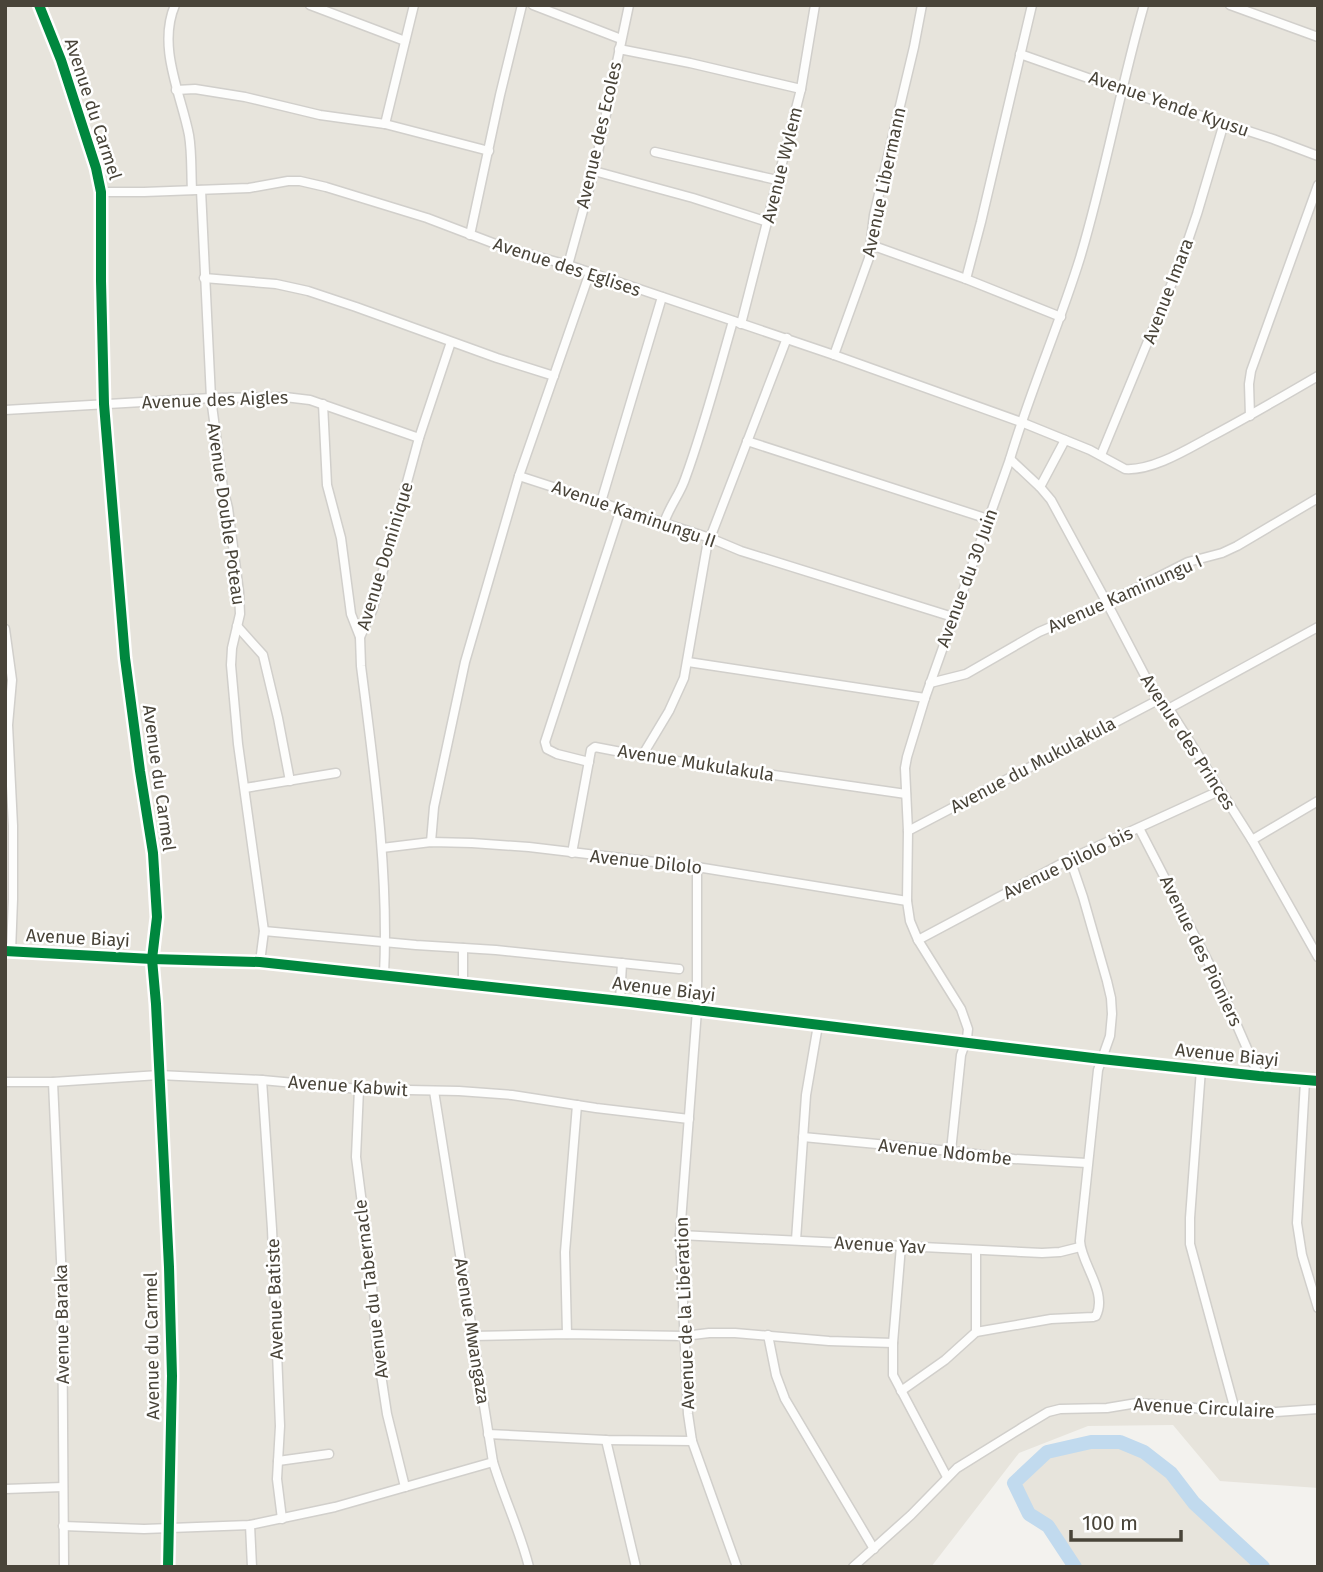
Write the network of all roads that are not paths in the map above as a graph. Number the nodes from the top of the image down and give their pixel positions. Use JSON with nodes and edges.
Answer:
{"nodes":[{"id":1,"x":38,"y":5,"type":"edge"},
{"id":2,"x":175,"y":5,"type":"edge"},
{"id":3,"x":310,"y":5,"type":"edge"},
{"id":4,"x":415,"y":5,"type":"edge"},
{"id":5,"x":522,"y":5,"type":"edge"},
{"id":6,"x":533,"y":5,"type":"edge"},
{"id":7,"x":629,"y":5,"type":"edge"},
{"id":8,"x":815,"y":5,"type":"edge"},
{"id":9,"x":1032,"y":5,"type":"edge"},
{"id":10,"x":1144,"y":5,"type":"edge"},
{"id":11,"x":1230,"y":5,"type":"edge"},
{"id":12,"x":919,"y":6,"type":"edge"},
{"id":13,"x":1318,"y":37,"type":"edge"},
{"id":14,"x":621,"y":39,"type":"junction"},
{"id":15,"x":405,"y":41,"type":"junction"},
{"id":16,"x":619,"y":49,"type":"junction"},
{"id":17,"x":1020,"y":54,"type":"junction"},
{"id":18,"x":801,"y":89,"type":"junction"},
{"id":19,"x":176,"y":90,"type":"junction"},
{"id":20,"x":1122,"y":90,"type":"junction"},
{"id":21,"x":1224,"y":123,"type":"junction"},
{"id":22,"x":385,"y":124,"type":"junction"},
{"id":23,"x":489,"y":151,"type":"junction"},
{"id":24,"x":655,"y":152,"type":"dead end"},
{"id":25,"x":1318,"y":156,"type":"edge"},
{"id":26,"x":594,"y":171,"type":"junction"},
{"id":27,"x":777,"y":180,"type":"junction"},
{"id":28,"x":1318,"y":185,"type":"edge"},
{"id":29,"x":197,"y":190,"type":"junction"},
{"id":30,"x":101,"y":192,"type":"junction"},
{"id":31,"x":768,"y":222,"type":"junction"},
{"id":32,"x":470,"y":235,"type":"junction"},
{"id":33,"x":871,"y":245,"type":"junction"},
{"id":34,"x":568,"y":265,"type":"junction"},
{"id":35,"x":590,"y":272,"type":"junction"},
{"id":36,"x":204,"y":278,"type":"junction"},
{"id":37,"x":966,"y":279,"type":"junction"},
{"id":38,"x":662,"y":297,"type":"junction"},
{"id":39,"x":1061,"y":317,"type":"junction"},
{"id":40,"x":737,"y":322,"type":"junction"},
{"id":41,"x":787,"y":338,"type":"junction"},
{"id":42,"x":451,"y":342,"type":"junction"},
{"id":43,"x":834,"y":355,"type":"junction"},
{"id":44,"x":554,"y":376,"type":"junction"},
{"id":45,"x":1318,"y":376,"type":"edge"},
{"id":46,"x":211,"y":398,"type":"junction"},
{"id":47,"x":104,"y":404,"type":"junction"},
{"id":48,"x":323,"y":404,"type":"junction"},
{"id":49,"x":5,"y":410,"type":"edge"},
{"id":50,"x":1250,"y":416,"type":"junction"},
{"id":51,"x":1021,"y":422,"type":"junction"},
{"id":52,"x":419,"y":438,"type":"junction"},
{"id":53,"x":1065,"y":440,"type":"junction"},
{"id":54,"x":747,"y":441,"type":"junction"},
{"id":55,"x":1101,"y":455,"type":"junction"},
{"id":56,"x":1010,"y":459,"type":"junction"},
{"id":57,"x":519,"y":476,"type":"junction"},
{"id":58,"x":1040,"y":487,"type":"junction"},
{"id":59,"x":1318,"y":498,"type":"edge"},
{"id":60,"x":601,"y":502,"type":"junction"},
{"id":61,"x":621,"y":509,"type":"junction"},
{"id":62,"x":988,"y":519,"type":"junction"},
{"id":63,"x":664,"y":523,"type":"junction"},
{"id":64,"x":710,"y":538,"type":"junction"},
{"id":65,"x":1107,"y":603,"type":"junction"},
{"id":66,"x":953,"y":617,"type":"junction"},
{"id":67,"x":237,"y":626,"type":"junction"},
{"id":68,"x":1318,"y":627,"type":"edge"},
{"id":69,"x":5,"y":629,"type":"edge"},
{"id":70,"x":360,"y":637,"type":"junction"},
{"id":71,"x":688,"y":662,"type":"junction"},
{"id":72,"x":930,"y":683,"type":"junction"},
{"id":73,"x":925,"y":698,"type":"junction"},
{"id":74,"x":1158,"y":700,"type":"junction"},
{"id":75,"x":1168,"y":709,"type":"junction"},
{"id":76,"x":642,"y":756,"type":"junction"},
{"id":77,"x":589,"y":762,"type":"junction"},
{"id":78,"x":337,"y":773,"type":"dead end"},
{"id":79,"x":290,"y":781,"type":"junction"},
{"id":80,"x":245,"y":788,"type":"junction"},
{"id":81,"x":1219,"y":791,"type":"junction"},
{"id":82,"x":906,"y":794,"type":"junction"},
{"id":83,"x":1318,"y":801,"type":"edge"},
{"id":84,"x":1139,"y":828,"type":"junction"},
{"id":85,"x":908,"y":831,"type":"junction"},
{"id":86,"x":1252,"y":840,"type":"junction"},
{"id":87,"x":431,"y":842,"type":"junction"},
{"id":88,"x":382,"y":848,"type":"junction"},
{"id":89,"x":572,"y":853,"type":"junction"},
{"id":90,"x":1070,"y":859,"type":"junction"},
{"id":91,"x":697,"y":867,"type":"junction"},
{"id":92,"x":908,"y":901,"type":"junction"},
{"id":93,"x":264,"y":931,"type":"junction"},
{"id":94,"x":918,"y":940,"type":"junction"},
{"id":95,"x":386,"y":943,"type":"junction"},
{"id":96,"x":463,"y":948,"type":"junction"},
{"id":97,"x":8,"y":952,"type":"edge"},
{"id":98,"x":1317,"y":956,"type":"edge"},
{"id":99,"x":152,"y":959,"type":"junction"},
{"id":100,"x":260,"y":962,"type":"junction"},
{"id":101,"x":622,"y":963,"type":"junction"},
{"id":102,"x":679,"y":969,"type":"dead end"},
{"id":103,"x":384,"y":975,"type":"junction"},
{"id":104,"x":463,"y":984,"type":"junction"},
{"id":105,"x":620,"y":1001,"type":"junction"},
{"id":106,"x":697,"y":1010,"type":"junction"},
{"id":107,"x":818,"y":1025,"type":"junction"},
{"id":108,"x":966,"y":1041,"type":"junction"},
{"id":109,"x":1101,"y":1059,"type":"junction"},
{"id":110,"x":1201,"y":1069,"type":"junction"},
{"id":111,"x":159,"y":1075,"type":"junction"},
{"id":112,"x":1259,"y":1076,"type":"junction"},
{"id":113,"x":262,"y":1080,"type":"junction"},
{"id":114,"x":1305,"y":1081,"type":"junction"},
{"id":115,"x":1318,"y":1081,"type":"edge"},
{"id":116,"x":5,"y":1082,"type":"edge"},
{"id":117,"x":53,"y":1082,"type":"junction"},
{"id":118,"x":359,"y":1089,"type":"junction"},
{"id":119,"x":434,"y":1091,"type":"junction"},
{"id":120,"x":577,"y":1105,"type":"junction"},
{"id":121,"x":689,"y":1118,"type":"junction"},
{"id":122,"x":803,"y":1137,"type":"junction"},
{"id":123,"x":951,"y":1151,"type":"junction"},
{"id":124,"x":1087,"y":1163,"type":"junction"},
{"id":125,"x":680,"y":1235,"type":"junction"},
{"id":126,"x":796,"y":1240,"type":"junction"},
{"id":127,"x":901,"y":1246,"type":"junction"},
{"id":128,"x":1080,"y":1247,"type":"junction"},
{"id":129,"x":976,"y":1251,"type":"junction"},
{"id":130,"x":1318,"y":1308,"type":"edge"},
{"id":131,"x":976,"y":1332,"type":"junction"},
{"id":132,"x":567,"y":1334,"type":"junction"},
{"id":133,"x":768,"y":1335,"type":"junction"},
{"id":134,"x":473,"y":1336,"type":"junction"},
{"id":135,"x":684,"y":1336,"type":"junction"},
{"id":136,"x":892,"y":1343,"type":"junction"},
{"id":137,"x":901,"y":1391,"type":"junction"},
{"id":138,"x":1318,"y":1409,"type":"edge"},
{"id":139,"x":1235,"y":1410,"type":"junction"},
{"id":140,"x":488,"y":1434,"type":"junction"},
{"id":141,"x":606,"y":1440,"type":"junction"},
{"id":142,"x":692,"y":1441,"type":"junction"},
{"id":143,"x":329,"y":1454,"type":"dead end"},
{"id":144,"x":278,"y":1461,"type":"junction"},
{"id":145,"x":492,"y":1462,"type":"junction"},
{"id":146,"x":947,"y":1477,"type":"junction"},
{"id":147,"x":63,"y":1487,"type":"junction"},
{"id":148,"x":405,"y":1487,"type":"junction"},
{"id":149,"x":5,"y":1489,"type":"edge"},
{"id":150,"x":282,"y":1519,"type":"junction"},
{"id":151,"x":250,"y":1525,"type":"junction"},
{"id":152,"x":62,"y":1526,"type":"junction"},
{"id":153,"x":169,"y":1527,"type":"junction"},
{"id":154,"x":874,"y":1549,"type":"junction"},
{"id":155,"x":64,"y":1567,"type":"edge"},
{"id":156,"x":168,"y":1567,"type":"edge"},
{"id":157,"x":252,"y":1567,"type":"edge"},
{"id":158,"x":529,"y":1567,"type":"edge"},
{"id":159,"x":636,"y":1567,"type":"edge"},
{"id":160,"x":737,"y":1567,"type":"edge"},
{"id":161,"x":853,"y":1567,"type":"edge"}],
"edges":[{"from":1,"to":30,"type":"street","name":"Avenue du Carmel"},
{"from":2,"to":19,"type":"street","name":"Avenue Double Poteau"},
{"from":3,"to":15,"type":"street"},
{"from":4,"to":15,"type":"street"},
{"from":5,"to":23,"type":"street"},
{"from":6,"to":14,"type":"street"},
{"from":7,"to":14,"type":"street","name":"Avenue des Ecoles"},
{"from":8,"to":18,"type":"street","name":"Avenue Wylem"},
{"from":9,"to":17,"type":"street"},
{"from":10,"to":20,"type":"street","name":"Avenue du 30 Juin"},
{"from":11,"to":13,"type":"street"},
{"from":12,"to":33,"type":"street","name":"Avenue Libermann"},
{"from":14,"to":16,"type":"street","name":"Avenue des Ecoles"},
{"from":15,"to":22,"type":"street"},
{"from":16,"to":18,"type":"street"},
{"from":16,"to":26,"type":"street","name":"Avenue des Ecoles"},
{"from":17,"to":20,"type":"street","name":"Avenue Yende Kyusu"},
{"from":17,"to":37,"type":"street"},
{"from":18,"to":27,"type":"street","name":"Avenue Wylem"},
{"from":19,"to":22,"type":"street"},
{"from":19,"to":29,"type":"street","name":"Avenue Double Poteau"},
{"from":20,"to":21,"type":"street","name":"Avenue Yende Kyusu"},
{"from":20,"to":39,"type":"street","name":"Avenue du 30 Juin"},
{"from":21,"to":25,"type":"street","name":"Avenue Yende Kyusu"},
{"from":21,"to":55,"type":"street","name":"Avenue Imara"},
{"from":22,"to":23,"type":"street"},
{"from":23,"to":32,"type":"street"},
{"from":24,"to":27,"type":"street"},
{"from":26,"to":31,"type":"street"},
{"from":26,"to":34,"type":"street","name":"Avenue des Ecoles"},
{"from":27,"to":31,"type":"street","name":"Avenue Wylem"},
{"from":28,"to":50,"type":"street"},
{"from":29,"to":30,"type":"street","name":"Avenue des Eglises"},
{"from":29,"to":32,"type":"street","name":"Avenue des Eglises"},
{"from":29,"to":36,"type":"street","name":"Avenue Double Poteau"},
{"from":30,"to":47,"type":"street","name":"Avenue du Carmel"},
{"from":31,"to":40,"type":"street","name":"Avenue Wylem"},
{"from":32,"to":34,"type":"street","name":"Avenue des Eglises"},
{"from":33,"to":37,"type":"street"},
{"from":33,"to":43,"type":"street","name":"Avenue Libermann"},
{"from":34,"to":35,"type":"street","name":"Avenue des Eglises"},
{"from":35,"to":38,"type":"street","name":"Avenue des Eglises"},
{"from":35,"to":44,"type":"street"},
{"from":36,"to":42,"type":"street"},
{"from":36,"to":46,"type":"street","name":"Avenue Double Poteau"},
{"from":37,"to":39,"type":"street"},
{"from":38,"to":40,"type":"street","name":"Avenue des Eglises"},
{"from":38,"to":60,"type":"street"},
{"from":39,"to":51,"type":"street","name":"Avenue du 30 Juin"},
{"from":40,"to":41,"type":"street","name":"Avenue des Eglises"},
{"from":40,"to":63,"type":"street","name":"Avenue Wylem"},
{"from":41,"to":43,"type":"street","name":"Avenue des Eglises"},
{"from":41,"to":54,"type":"street"},
{"from":42,"to":44,"type":"street"},
{"from":42,"to":52,"type":"street","name":"Avenue Dominique"},
{"from":43,"to":51,"type":"street","name":"Avenue des Eglises"},
{"from":44,"to":57,"type":"street"},
{"from":45,"to":50,"type":"street","name":"Avenue des Eglises"},
{"from":46,"to":47,"type":"street","name":"Avenue des Aigles"},
{"from":46,"to":48,"type":"street","name":"Avenue des Aigles"},
{"from":46,"to":67,"type":"street","name":"Avenue Double Poteau"},
{"from":47,"to":49,"type":"street","name":"Avenue des Aigles"},
{"from":47,"to":99,"type":"street","name":"Avenue du Carmel"},
{"from":48,"to":52,"type":"street","name":"Avenue des Aigles"},
{"from":48,"to":70,"type":"street"},
{"from":50,"to":55,"type":"street","name":"Avenue des Eglises"},
{"from":51,"to":53,"type":"street","name":"Avenue des Eglises"},
{"from":51,"to":56,"type":"street","name":"Avenue du 30 Juin"},
{"from":52,"to":70,"type":"street","name":"Avenue Dominique"},
{"from":53,"to":55,"type":"street","name":"Avenue des Eglises"},
{"from":53,"to":58,"type":"street"},
{"from":54,"to":62,"type":"street"},
{"from":54,"to":64,"type":"street"},
{"from":56,"to":58,"type":"street","name":"Avenue des Princes"},
{"from":56,"to":62,"type":"street","name":"Avenue du 30 Juin"},
{"from":57,"to":60,"type":"street","name":"Avenue Kaminungu II"},
{"from":57,"to":87,"type":"street"},
{"from":58,"to":65,"type":"street","name":"Avenue des Princes"},
{"from":59,"to":65,"type":"street","name":"Avenue Kaminungu I"},
{"from":60,"to":61,"type":"street","name":"Avenue Kaminungu II"},
{"from":61,"to":63,"type":"street","name":"Avenue Kaminungu II"},
{"from":61,"to":77,"type":"street"},
{"from":62,"to":66,"type":"street","name":"Avenue du 30 Juin"},
{"from":63,"to":64,"type":"street","name":"Avenue Kaminungu II"},
{"from":64,"to":66,"type":"street","name":"Avenue Kaminungu II"},
{"from":64,"to":71,"type":"street"},
{"from":65,"to":72,"type":"street","name":"Avenue Kaminungu I"},
{"from":65,"to":74,"type":"street","name":"Avenue des Princes"},
{"from":66,"to":72,"type":"street","name":"Avenue du 30 Juin"},
{"from":67,"to":79,"type":"street"},
{"from":67,"to":80,"type":"street","name":"Avenue Double Poteau"},
{"from":68,"to":75,"type":"street"},
{"from":69,"to":97,"type":"street"},
{"from":70,"to":88,"type":"street","name":"Avenue Dominique"},
{"from":71,"to":73,"type":"street"},
{"from":71,"to":76,"type":"street"},
{"from":72,"to":73,"type":"street","name":"Avenue du 30 Juin"},
{"from":73,"to":82,"type":"street","name":"Avenue du 30 Juin"},
{"from":74,"to":75,"type":"street","name":"Avenue des Princes"},
{"from":74,"to":85,"type":"street","name":"Avenue du Mukulakula"},
{"from":75,"to":81,"type":"street","name":"Avenue des Princes"},
{"from":76,"to":77,"type":"street","name":"Avenue Mukulakula"},
{"from":76,"to":82,"type":"street","name":"Avenue Mukulakula"},
{"from":77,"to":89,"type":"street"},
{"from":78,"to":79,"type":"street"},
{"from":79,"to":80,"type":"street"},
{"from":80,"to":93,"type":"street","name":"Avenue Double Poteau"},
{"from":81,"to":84,"type":"street","name":"Avenue Dilolo bis"},
{"from":81,"to":86,"type":"street","name":"Avenue des Princes"},
{"from":82,"to":85,"type":"street","name":"Avenue du 30 Juin"},
{"from":83,"to":86,"type":"street"},
{"from":84,"to":90,"type":"street","name":"Avenue Dilolo bis"},
{"from":84,"to":112,"type":"street","name":"Avenue des Pioniers"},
{"from":85,"to":92,"type":"street","name":"Avenue du 30 Juin"},
{"from":86,"to":98,"type":"street","name":"Avenue des Princes"},
{"from":87,"to":88,"type":"street","name":"Avenue Dilolo"},
{"from":87,"to":89,"type":"street","name":"Avenue Dilolo"},
{"from":88,"to":95,"type":"street","name":"Avenue Dominique"},
{"from":89,"to":91,"type":"street","name":"Avenue Dilolo"},
{"from":90,"to":94,"type":"street","name":"Avenue Dilolo bis"},
{"from":90,"to":109,"type":"street"},
{"from":91,"to":92,"type":"street","name":"Avenue Dilolo"},
{"from":91,"to":106,"type":"street","name":"Avenue de la Libération"},
{"from":92,"to":94,"type":"street","name":"Avenue du 30 Juin"},
{"from":93,"to":95,"type":"street"},
{"from":93,"to":100,"type":"street","name":"Avenue Double Poteau"},
{"from":94,"to":108,"type":"street","name":"Avenue du 30 Juin"},
{"from":95,"to":96,"type":"street"},
{"from":95,"to":103,"type":"street","name":"Avenue Dominique"},
{"from":96,"to":101,"type":"street"},
{"from":96,"to":104,"type":"street"},
{"from":97,"to":99,"type":"street","name":"Avenue Biayi"},
{"from":99,"to":100,"type":"street","name":"Avenue Biayi"},
{"from":99,"to":111,"type":"street","name":"Avenue du Carmel"},
{"from":100,"to":103,"type":"street","name":"Avenue Biayi"},
{"from":101,"to":102,"type":"street"},
{"from":101,"to":105,"type":"street"},
{"from":103,"to":104,"type":"street","name":"Avenue Biayi"},
{"from":104,"to":105,"type":"street","name":"Avenue Biayi"},
{"from":105,"to":106,"type":"street","name":"Avenue Biayi"},
{"from":106,"to":107,"type":"street","name":"Avenue Biayi"},
{"from":106,"to":121,"type":"street","name":"Avenue de la Libération"},
{"from":107,"to":108,"type":"street","name":"Avenue Biayi"},
{"from":107,"to":122,"type":"street"},
{"from":108,"to":109,"type":"street","name":"Avenue Biayi"},
{"from":108,"to":123,"type":"street","name":"Avenue du 30 Juin"},
{"from":109,"to":110,"type":"street","name":"Avenue Biayi"},
{"from":109,"to":124,"type":"street"},
{"from":110,"to":112,"type":"street","name":"Avenue Biayi"},
{"from":110,"to":139,"type":"street"},
{"from":111,"to":113,"type":"street","name":"Avenue Kabwit"},
{"from":111,"to":117,"type":"street","name":"Avenue Kabwit"},
{"from":111,"to":153,"type":"street","name":"Avenue du Carmel"},
{"from":112,"to":114,"type":"street","name":"Avenue Biayi"},
{"from":113,"to":118,"type":"street","name":"Avenue Kabwit"},
{"from":113,"to":144,"type":"street","name":"Avenue Batiste"},
{"from":114,"to":115,"type":"street","name":"Avenue Biayi"},
{"from":114,"to":130,"type":"street"},
{"from":116,"to":117,"type":"street","name":"Avenue Kabwit"},
{"from":117,"to":147,"type":"street","name":"Avenue Baraka"},
{"from":118,"to":119,"type":"street","name":"Avenue Kabwit"},
{"from":118,"to":148,"type":"street","name":"Avenue du Tabernacle"},
{"from":119,"to":120,"type":"street","name":"Avenue Kabwit"},
{"from":119,"to":134,"type":"street","name":"Avenue Mwangaza"},
{"from":120,"to":121,"type":"street","name":"Avenue Kabwit"},
{"from":120,"to":132,"type":"street"},
{"from":121,"to":125,"type":"street","name":"Avenue de la Libération"},
{"from":122,"to":123,"type":"street","name":"Avenue Ndombe"},
{"from":122,"to":126,"type":"street"},
{"from":123,"to":124,"type":"street","name":"Avenue Ndombe"},
{"from":124,"to":128,"type":"street"},
{"from":125,"to":126,"type":"street","name":"Avenue Yav"},
{"from":125,"to":135,"type":"street","name":"Avenue de la Libération"},
{"from":126,"to":127,"type":"street","name":"Avenue Yav"},
{"from":127,"to":129,"type":"street","name":"Avenue Yav"},
{"from":127,"to":136,"type":"street"},
{"from":128,"to":129,"type":"street","name":"Avenue Yav"},
{"from":128,"to":131,"type":"street"},
{"from":129,"to":131,"type":"street"},
{"from":131,"to":137,"type":"street"},
{"from":132,"to":134,"type":"street"},
{"from":132,"to":135,"type":"street"},
{"from":133,"to":135,"type":"street"},
{"from":133,"to":136,"type":"street"},
{"from":133,"to":154,"type":"street"},
{"from":134,"to":140,"type":"street","name":"Avenue Mwangaza"},
{"from":135,"to":142,"type":"street","name":"Avenue de la Libération"},
{"from":136,"to":137,"type":"street"},
{"from":137,"to":146,"type":"street"},
{"from":138,"to":139,"type":"street","name":"Avenue Circulaire"},
{"from":139,"to":146,"type":"street","name":"Avenue Circulaire"},
{"from":140,"to":141,"type":"street"},
{"from":140,"to":145,"type":"street","name":"Avenue Mwangaza"},
{"from":141,"to":142,"type":"street"},
{"from":141,"to":159,"type":"street"},
{"from":142,"to":160,"type":"street","name":"Avenue de la Libération"},
{"from":143,"to":144,"type":"street"},
{"from":144,"to":150,"type":"street","name":"Avenue Batiste"},
{"from":145,"to":148,"type":"street"},
{"from":145,"to":158,"type":"street","name":"Avenue Mwangaza"},
{"from":146,"to":154,"type":"street","name":"Avenue Circulaire"},
{"from":147,"to":149,"type":"street"},
{"from":147,"to":152,"type":"street","name":"Avenue Baraka"},
{"from":148,"to":150,"type":"street"},
{"from":150,"to":151,"type":"street"},
{"from":151,"to":153,"type":"street"},
{"from":151,"to":157,"type":"street"},
{"from":152,"to":153,"type":"street"},
{"from":152,"to":155,"type":"street","name":"Avenue Baraka"},
{"from":153,"to":156,"type":"street","name":"Avenue du Carmel"},
{"from":154,"to":161,"type":"street","name":"Avenue Circulaire"}]}
